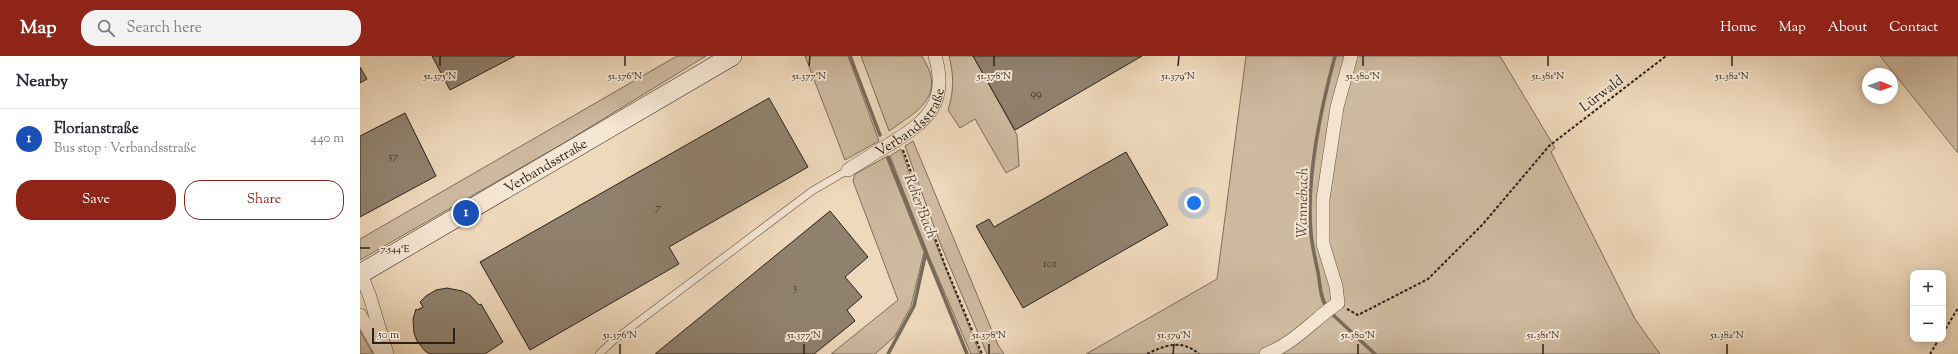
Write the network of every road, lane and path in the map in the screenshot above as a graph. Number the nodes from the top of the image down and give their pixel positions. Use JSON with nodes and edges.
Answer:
{"nodes":[{"id":1,"x":732,"y":56,"type":"edge"},
{"id":2,"x":935,"y":56,"type":"edge"},
{"id":3,"x":1351,"y":56,"type":"edge"},
{"id":4,"x":1666,"y":56,"type":"edge"},
{"id":5,"x":898,"y":139,"type":"junction"},
{"id":6,"x":848,"y":170,"type":"joint"},
{"id":7,"x":360,"y":274,"type":"edge"},
{"id":8,"x":1338,"y":303,"type":"junction"},
{"id":9,"x":1958,"y":308,"type":"edge"},
{"id":10,"x":362,"y":321,"type":"edge"},
{"id":11,"x":1946,"y":328,"type":"edge"},
{"id":12,"x":1937,"y":342,"type":"edge"},
{"id":13,"x":382,"y":354,"type":"edge"},
{"id":14,"x":387,"y":354,"type":"edge"},
{"id":15,"x":599,"y":354,"type":"edge"},
{"id":16,"x":982,"y":354,"type":"edge"},
{"id":17,"x":1147,"y":354,"type":"edge"},
{"id":18,"x":1198,"y":354,"type":"edge"},
{"id":19,"x":1266,"y":354,"type":"edge"},
{"id":20,"x":1930,"y":354,"type":"edge"}],
"edges":[{"from":1,"to":7,"type":"main road","name":"Verbandsstraße"},
{"from":2,"to":5,"type":"street","name":"Verbandsstraße"},
{"from":3,"to":8,"type":"street"},
{"from":4,"to":8,"type":"path","name":"Lürwald"},
{"from":5,"to":6,"type":"street","name":"Verbandsstraße"},
{"from":5,"to":16,"type":"path"},
{"from":6,"to":15,"type":"lane"},
{"from":7,"to":14,"type":"street"},
{"from":8,"to":19,"type":"street"},
{"from":9,"to":11,"type":"path"},
{"from":10,"to":13,"type":"street"},
{"from":12,"to":20,"type":"path"},
{"from":17,"to":18,"type":"path"}]}
